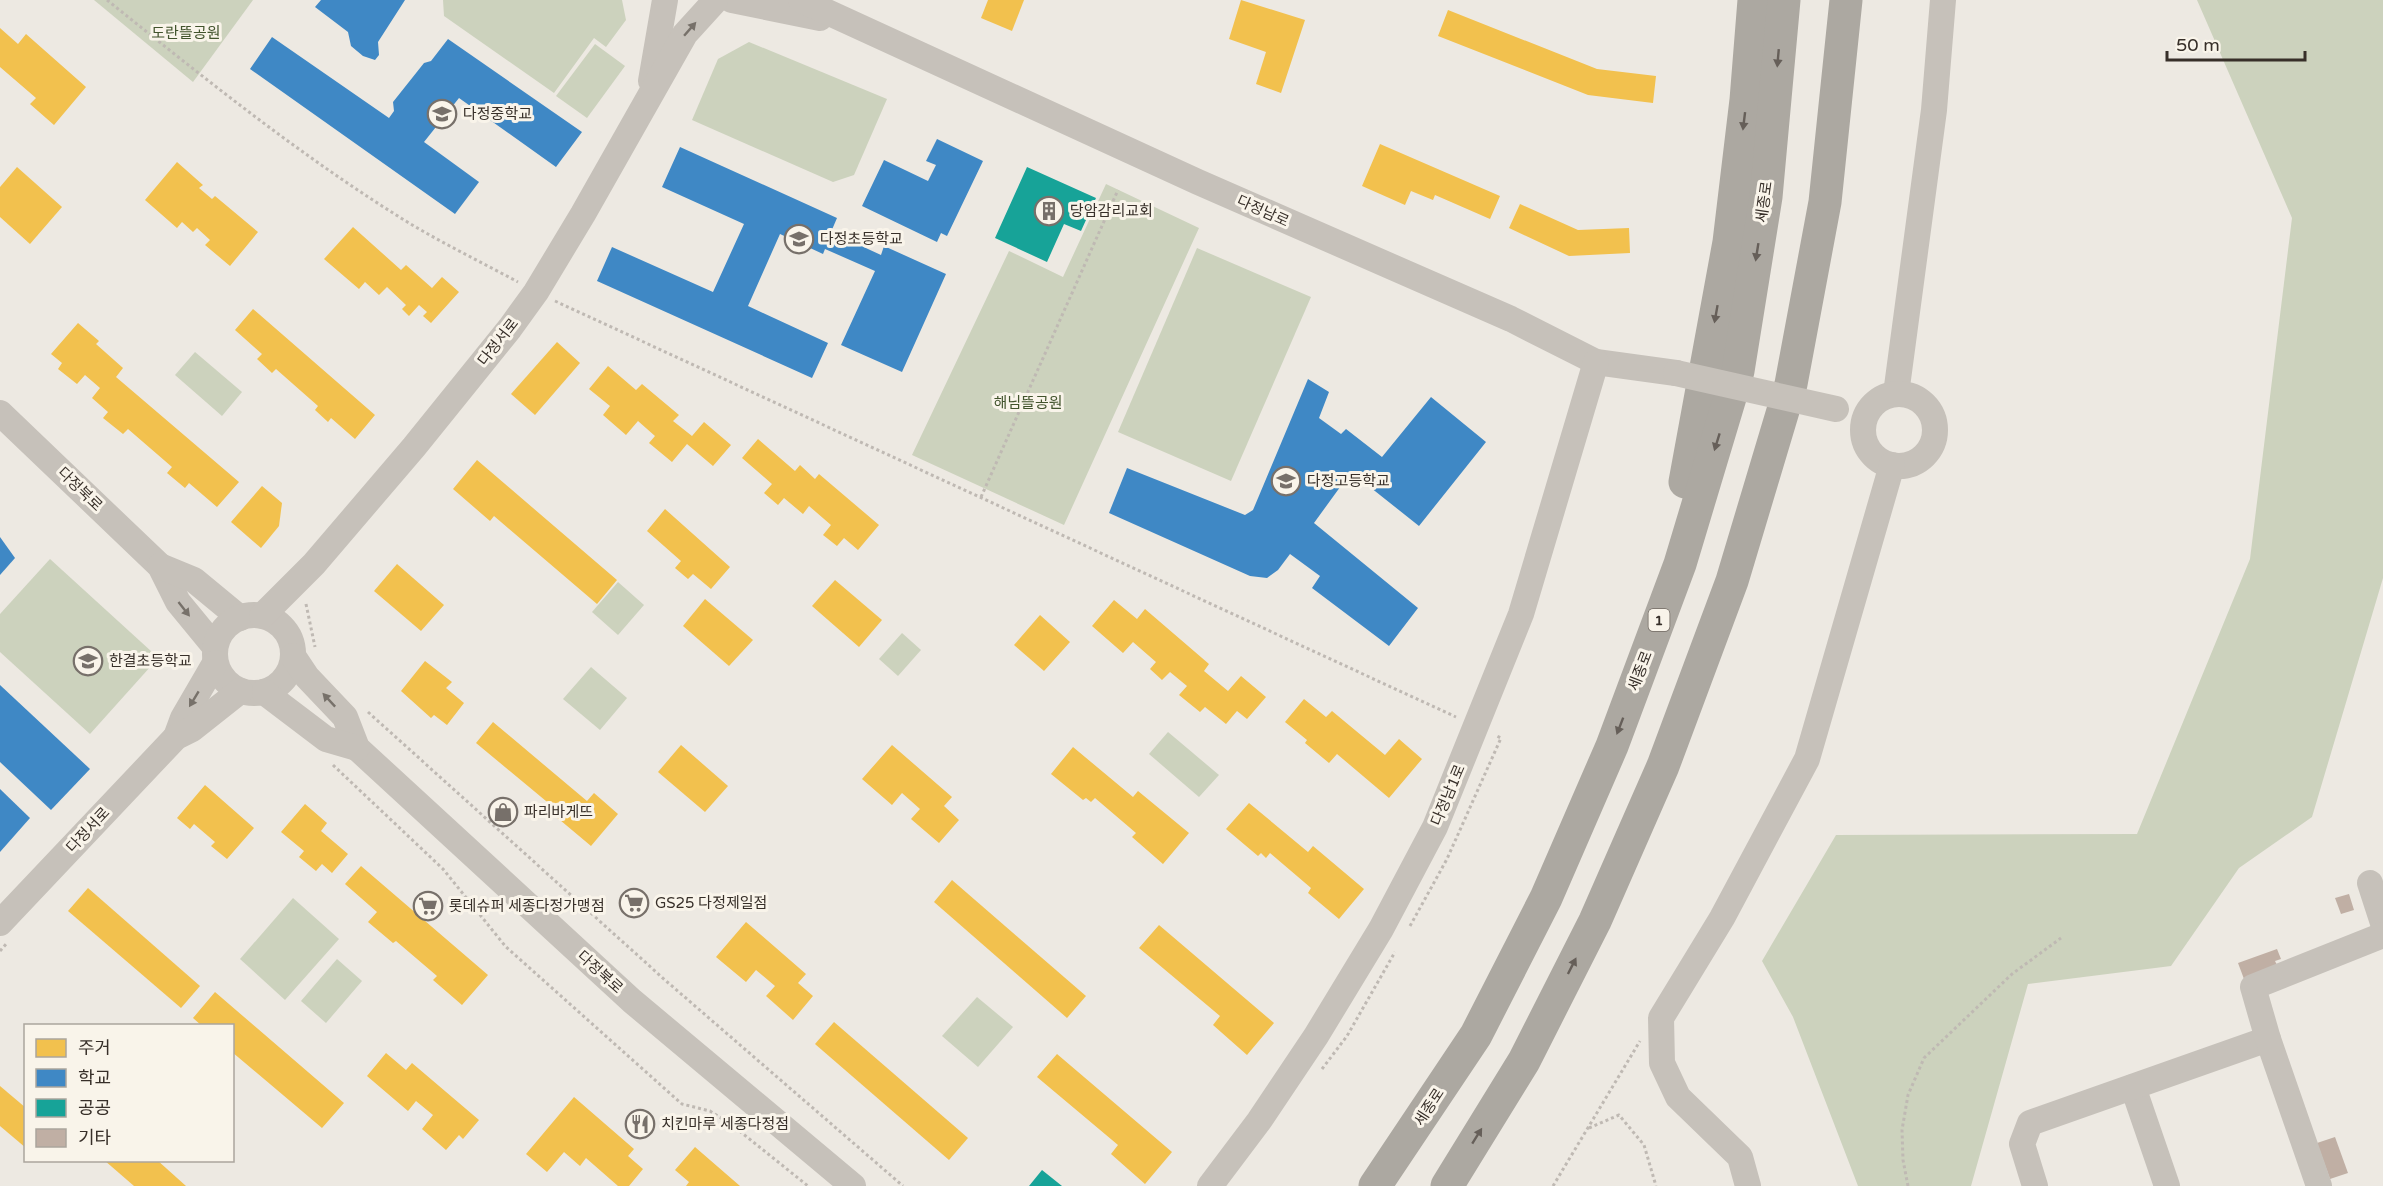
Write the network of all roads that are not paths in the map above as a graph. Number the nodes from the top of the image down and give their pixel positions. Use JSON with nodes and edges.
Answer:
{"nodes":[{"id":1,"x":665,"y":0,"type":"edge"},
{"id":2,"x":714,"y":0,"type":"edge"},
{"id":3,"x":801,"y":0,"type":"edge"},
{"id":4,"x":1755,"y":0,"type":"edge"},
{"id":5,"x":1784,"y":0,"type":"edge"},
{"id":6,"x":1846,"y":0,"type":"edge"},
{"id":7,"x":1865,"y":0,"type":"edge"},
{"id":8,"x":1943,"y":0,"type":"edge"},
{"id":9,"x":857,"y":26,"type":"junction"},
{"id":10,"x":648,"y":96,"type":"junction"},
{"id":11,"x":1596,"y":362,"type":"junction"},
{"id":12,"x":1896,"y":394,"type":"junction"},
{"id":13,"x":0,"y":413,"type":"edge"},
{"id":14,"x":1864,"y":419,"type":"junction"},
{"id":15,"x":1892,"y":465,"type":"junction"},
{"id":16,"x":314,"y":564,"type":"junction"},
{"id":17,"x":160,"y":566,"type":"junction"},
{"id":18,"x":251,"y":617,"type":"junction"},
{"id":19,"x":299,"y":649,"type":"junction"},
{"id":20,"x":215,"y":655,"type":"junction"},
{"id":21,"x":1645,"y":657,"type":"junction"},
{"id":22,"x":252,"y":692,"type":"junction"},
{"id":23,"x":176,"y":737,"type":"junction"},
{"id":24,"x":357,"y":748,"type":"junction"},
{"id":25,"x":1663,"y":766,"type":"junction"},
{"id":26,"x":2370,"y":883,"type":"dead end"},
{"id":27,"x":2383,"y":923,"type":"edge"},
{"id":28,"x":7,"y":929,"type":"edge"},
{"id":29,"x":2383,"y":935,"type":"edge"},
{"id":30,"x":2268,"y":1039,"type":"junction"},
{"id":31,"x":2133,"y":1087,"type":"junction"},
{"id":32,"x":852,"y":1186,"type":"edge"},
{"id":33,"x":1210,"y":1186,"type":"edge"},
{"id":34,"x":1375,"y":1186,"type":"edge"},
{"id":35,"x":1447,"y":1186,"type":"edge"},
{"id":36,"x":1748,"y":1186,"type":"edge"},
{"id":37,"x":2035,"y":1186,"type":"edge"},
{"id":38,"x":2167,"y":1186,"type":"edge"},
{"id":39,"x":2319,"y":1186,"type":"edge"}],
"edges":[{"from":1,"to":10,"type":"street"},
{"from":2,"to":9,"type":"street"},
{"from":10,"to":2,"type":"street","name":"다정서로","one_way":true},
{"from":3,"to":9,"type":"street"},
{"from":4,"to":21,"type":"highway","one_way":true},
{"from":5,"to":21,"type":"highway","name":"세종로","number":"1","one_way":true},
{"from":6,"to":25,"type":"highway"},
{"from":7,"to":25,"type":"highway"},
{"from":8,"to":12,"type":"street"},
{"from":9,"to":11,"type":"street","name":"다정남로"},
{"from":10,"to":16,"type":"street","name":"다정서로"},
{"from":11,"to":14,"type":"street","name":"다정남로","bridge":true},
{"from":11,"to":33,"type":"street","name":"다정남1로"},
{"from":12,"to":14,"type":"street"},
{"from":12,"to":15,"type":"street"},
{"from":13,"to":17,"type":"street","name":"다정북로"},
{"from":14,"to":15,"type":"street"},
{"from":15,"to":36,"type":"street"},
{"from":16,"to":18,"type":"street"},
{"from":16,"to":19,"type":"street"},
{"from":17,"to":18,"type":"street"},
{"from":17,"to":20,"type":"street","one_way":true},
{"from":18,"to":19,"type":"street"},
{"from":18,"to":20,"type":"street"},
{"from":19,"to":22,"type":"street"},
{"from":24,"to":19,"type":"street","one_way":true},
{"from":20,"to":22,"type":"street"},
{"from":20,"to":23,"type":"street","one_way":true},
{"from":21,"to":34,"type":"highway","name":"세종로","number":"1","one_way":true},
{"from":22,"to":23,"type":"street"},
{"from":22,"to":24,"type":"street"},
{"from":23,"to":28,"type":"street","name":"다정서로"},
{"from":24,"to":32,"type":"street","name":"다정북로"},
{"from":35,"to":25,"type":"highway","one_way":true},
{"from":26,"to":27,"type":"street"},
{"from":29,"to":30,"type":"street"},
{"from":30,"to":31,"type":"street"},
{"from":30,"to":39,"type":"street"},
{"from":31,"to":37,"type":"street"},
{"from":31,"to":38,"type":"street"}]}
